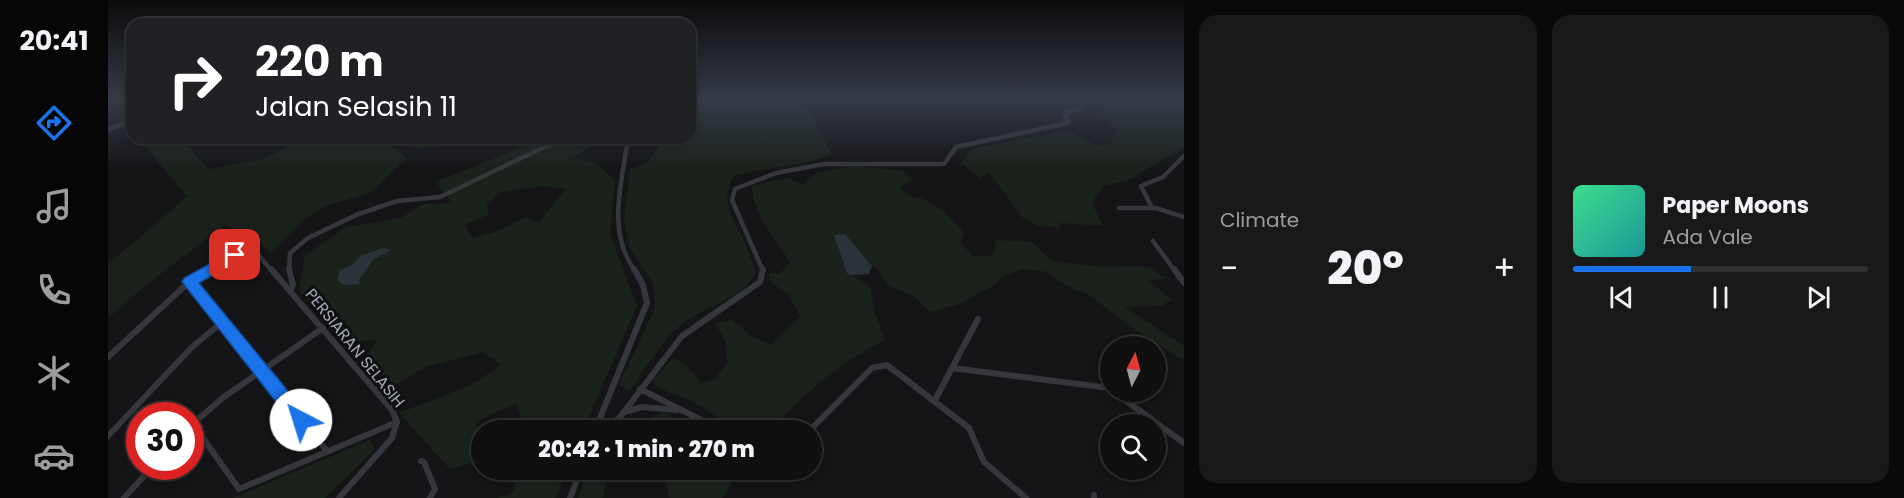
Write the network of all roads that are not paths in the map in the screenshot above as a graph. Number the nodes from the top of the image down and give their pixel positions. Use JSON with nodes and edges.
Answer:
{"nodes":[{"id":1,"x":126,"y":122,"type":"edge"},
{"id":2,"x":1068,"y":122,"type":"edge"},
{"id":3,"x":108,"y":130,"type":"edge"},
{"id":4,"x":550,"y":144,"type":"edge"},
{"id":5,"x":627,"y":144,"type":"edge"},
{"id":6,"x":1184,"y":156,"type":"edge"},
{"id":7,"x":1119,"y":208,"type":"dead end"},
{"id":8,"x":1152,"y":208,"type":"junction"},
{"id":9,"x":1184,"y":217,"type":"edge"},
{"id":10,"x":1153,"y":241,"type":"dead end"},
{"id":11,"x":189,"y":282,"type":"junction"},
{"id":12,"x":1184,"y":283,"type":"edge"},
{"id":13,"x":290,"y":291,"type":"junction"},
{"id":14,"x":978,"y":319,"type":"dead end"},
{"id":15,"x":221,"y":323,"type":"junction"},
{"id":16,"x":322,"y":328,"type":"junction"},
{"id":17,"x":108,"y":357,"type":"edge"},
{"id":18,"x":952,"y":368,"type":"junction"},
{"id":19,"x":262,"y":373,"type":"junction"},
{"id":20,"x":1100,"y":387,"type":"edge"},
{"id":21,"x":640,"y":389,"type":"junction"},
{"id":22,"x":935,"y":400,"type":"junction"},
{"id":23,"x":1128,"y":402,"type":"edge"},
{"id":24,"x":682,"y":411,"type":"junction"},
{"id":25,"x":624,"y":412,"type":"junction"},
{"id":26,"x":204,"y":414,"type":"edge"},
{"id":27,"x":599,"y":420,"type":"edge"},
{"id":28,"x":616,"y":420,"type":"edge"},
{"id":29,"x":700,"y":420,"type":"edge"},
{"id":30,"x":820,"y":420,"type":"edge"},
{"id":31,"x":397,"y":422,"type":"junction"},
{"id":32,"x":108,"y":436,"type":"edge"},
{"id":33,"x":204,"y":441,"type":"edge"},
{"id":34,"x":1184,"y":443,"type":"edge"},
{"id":35,"x":327,"y":451,"type":"junction"},
{"id":36,"x":421,"y":461,"type":"dead end"},
{"id":37,"x":140,"y":480,"type":"edge"},
{"id":38,"x":576,"y":480,"type":"edge"},
{"id":39,"x":124,"y":498,"type":"edge"},
{"id":40,"x":339,"y":498,"type":"edge"},
{"id":41,"x":430,"y":498,"type":"edge"},
{"id":42,"x":570,"y":498,"type":"edge"},
{"id":43,"x":1026,"y":498,"type":"edge"}],
"edges":[{"from":1,"to":3,"type":"street"},
{"from":2,"to":21,"type":"street"},
{"from":4,"to":13,"type":"street"},
{"from":5,"to":27,"type":"street"},
{"from":6,"to":8,"type":"street"},
{"from":7,"to":8,"type":"street"},
{"from":8,"to":9,"type":"street"},
{"from":10,"to":12,"type":"street"},
{"from":11,"to":13,"type":"street","name":"PERSIARAN SELASIH"},
{"from":11,"to":15,"type":"street"},
{"from":11,"to":17,"type":"street"},
{"from":13,"to":16,"type":"street","name":"PERSIARAN SELASIH"},
{"from":14,"to":18,"type":"street"},
{"from":15,"to":19,"type":"street"},
{"from":15,"to":32,"type":"street"},
{"from":16,"to":19,"type":"street"},
{"from":16,"to":31,"type":"street","name":"PERSIARAN SELASIH"},
{"from":18,"to":20,"type":"street"},
{"from":18,"to":22,"type":"street"},
{"from":19,"to":26,"type":"street"},
{"from":19,"to":35,"type":"street"},
{"from":21,"to":24,"type":"street"},
{"from":21,"to":25,"type":"street"},
{"from":22,"to":30,"type":"street"},
{"from":22,"to":43,"type":"street"},
{"from":23,"to":34,"type":"street"},
{"from":24,"to":25,"type":"street"},
{"from":24,"to":29,"type":"street"},
{"from":25,"to":28,"type":"street"},
{"from":31,"to":35,"type":"street"},
{"from":31,"to":40,"type":"street","name":"PERSIARAN SELASIH"},
{"from":33,"to":35,"type":"street"},
{"from":36,"to":41,"type":"street"},
{"from":37,"to":39,"type":"street"},
{"from":38,"to":42,"type":"street"}]}
